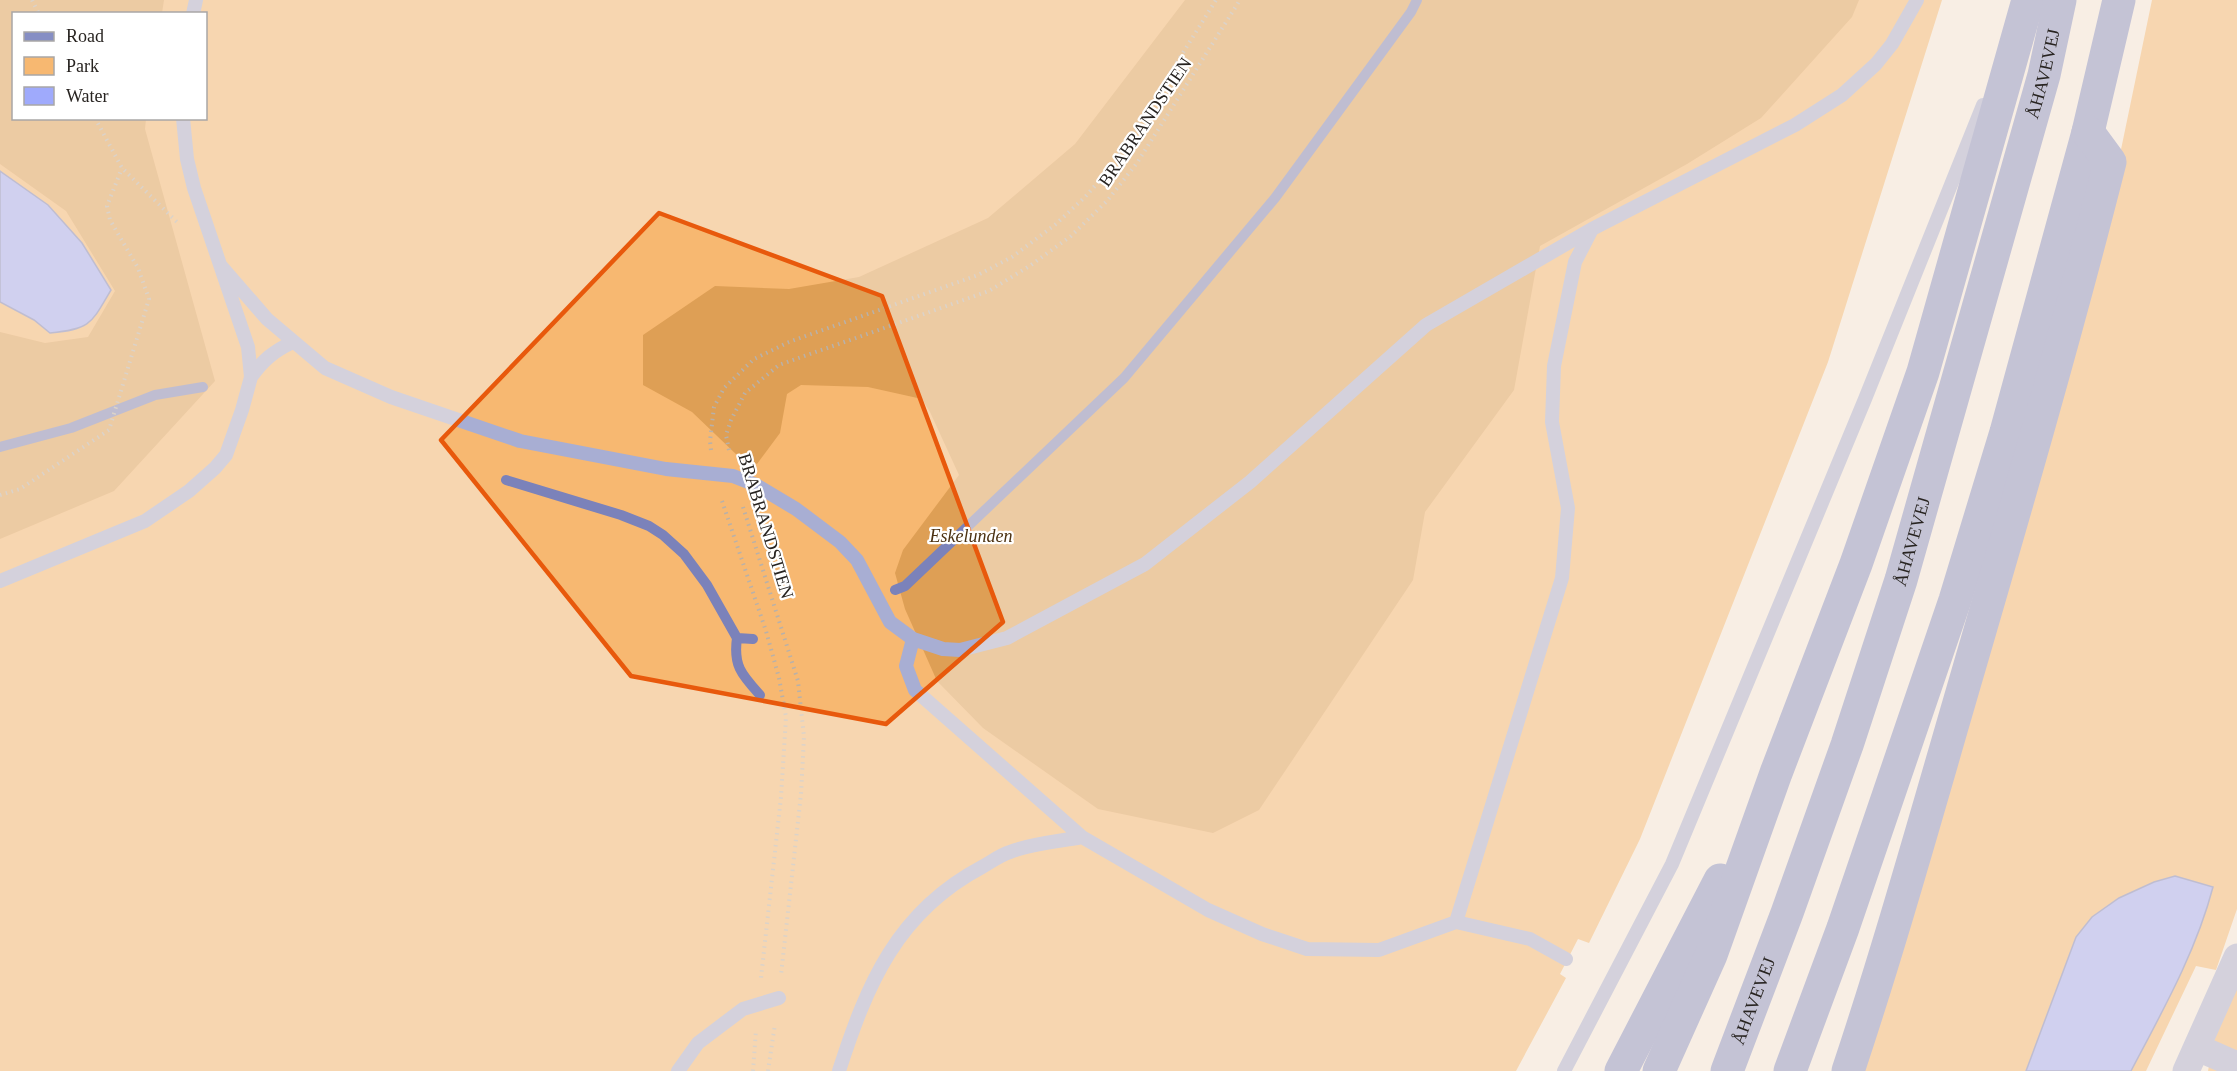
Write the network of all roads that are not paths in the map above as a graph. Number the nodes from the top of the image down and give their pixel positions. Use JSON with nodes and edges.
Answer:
{"nodes":[{"id":1,"x":1917,"y":0,"type":"edge"},
{"id":2,"x":2027,"y":0,"type":"edge"},
{"id":3,"x":2060,"y":0,"type":"edge"},
{"id":4,"x":2119,"y":0,"type":"edge"},
{"id":5,"x":183,"y":120,"type":"edge"},
{"id":6,"x":2088,"y":132,"type":"junction"},
{"id":7,"x":1592,"y":229,"type":"junction"},
{"id":8,"x":221,"y":266,"type":"junction"},
{"id":9,"x":293,"y":342,"type":"junction"},
{"id":10,"x":251,"y":376,"type":"junction"},
{"id":11,"x":0,"y":581,"type":"edge"},
{"id":12,"x":913,"y":639,"type":"junction"},
{"id":13,"x":1776,"y":772,"type":"junction"},
{"id":14,"x":1082,"y":837,"type":"junction"},
{"id":15,"x":1456,"y":922,"type":"junction"},
{"id":16,"x":2237,"y":957,"type":"edge"},
{"id":17,"x":1566,"y":959,"type":"dead end"},
{"id":18,"x":779,"y":998,"type":"road end"},
{"id":19,"x":2192,"y":1060,"type":"edge"},
{"id":20,"x":2237,"y":1065,"type":"edge"},
{"id":21,"x":678,"y":1071,"type":"edge"},
{"id":22,"x":839,"y":1071,"type":"edge"},
{"id":23,"x":1564,"y":1071,"type":"edge"},
{"id":24,"x":1621,"y":1071,"type":"edge"},
{"id":25,"x":1659,"y":1071,"type":"edge"},
{"id":26,"x":1727,"y":1071,"type":"edge"},
{"id":27,"x":1790,"y":1071,"type":"edge"},
{"id":28,"x":1848,"y":1071,"type":"edge"}],
"edges":[{"from":1,"to":7,"type":"lane"},
{"from":2,"to":13,"type":"main road"},
{"from":2,"to":23,"type":"lane"},
{"from":3,"to":26,"type":"main road","name":"ÅHAVEVEJ"},
{"from":4,"to":6,"type":"main road"},
{"from":5,"to":8,"type":"lane"},
{"from":6,"to":27,"type":"main road"},
{"from":6,"to":28,"type":"main road"},
{"from":7,"to":12,"type":"lane"},
{"from":7,"to":15,"type":"lane"},
{"from":8,"to":9,"type":"lane"},
{"from":8,"to":10,"type":"lane"},
{"from":9,"to":10,"type":"lane"},
{"from":9,"to":12,"type":"lane"},
{"from":10,"to":11,"type":"lane"},
{"from":12,"to":14,"type":"lane"},
{"from":13,"to":24,"type":"main road"},
{"from":13,"to":25,"type":"main road"},
{"from":14,"to":15,"type":"lane"},
{"from":14,"to":22,"type":"lane"},
{"from":15,"to":17,"type":"lane"},
{"from":16,"to":19,"type":"street"},
{"from":18,"to":21,"type":"lane"},
{"from":19,"to":20,"type":"street"}]}
